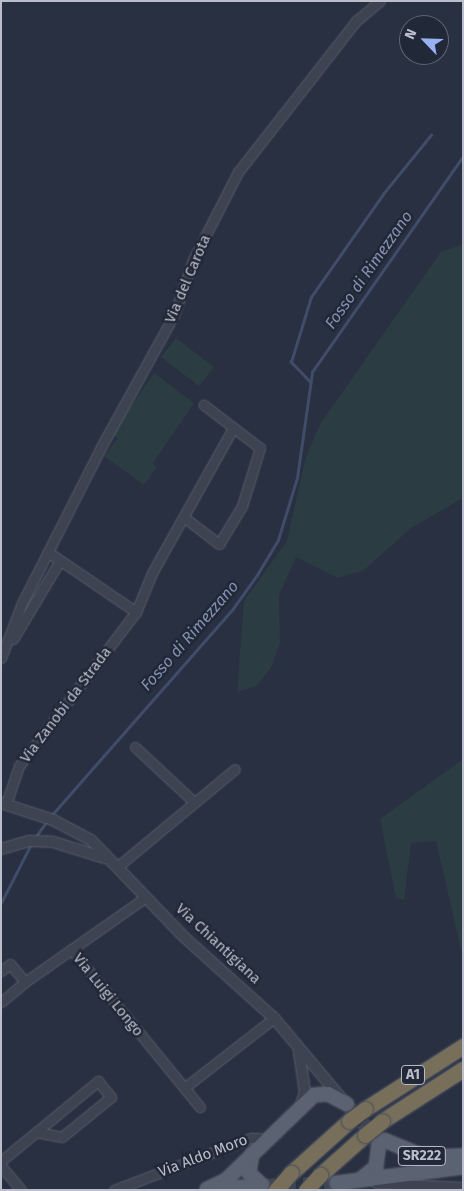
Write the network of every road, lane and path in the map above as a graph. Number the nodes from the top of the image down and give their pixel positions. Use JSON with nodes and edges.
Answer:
{"nodes":[{"id":1,"x":375,"y":3,"type":"edge"},
{"id":2,"x":204,"y":405,"type":"dead end"},
{"id":3,"x":233,"y":428,"type":"junction"},
{"id":4,"x":186,"y":518,"type":"junction"},
{"id":5,"x":48,"y":552,"type":"junction"},
{"id":6,"x":59,"y":562,"type":"junction"},
{"id":7,"x":136,"y":612,"type":"junction"},
{"id":8,"x":2,"y":657,"type":"edge"},
{"id":9,"x":135,"y":747,"type":"dead end"},
{"id":10,"x":235,"y":769,"type":"dead end"},
{"id":11,"x":194,"y":802,"type":"junction"},
{"id":12,"x":4,"y":803,"type":"edge"},
{"id":13,"x":1,"y":849,"type":"edge"},
{"id":14,"x":116,"y":865,"type":"junction"},
{"id":15,"x":146,"y":897,"type":"junction"},
{"id":16,"x":71,"y":949,"type":"junction"},
{"id":17,"x":1,"y":971,"type":"edge"},
{"id":18,"x":25,"y":982,"type":"junction"},
{"id":19,"x":1,"y":1002,"type":"edge"},
{"id":20,"x":274,"y":1018,"type":"junction"},
{"id":21,"x":297,"y":1046,"type":"junction"},
{"id":22,"x":463,"y":1046,"type":"edge"},
{"id":23,"x":463,"y":1069,"type":"edge"},
{"id":24,"x":184,"y":1088,"type":"junction"},
{"id":25,"x":347,"y":1104,"type":"joint"},
{"id":26,"x":200,"y":1107,"type":"dead end"},
{"id":27,"x":298,"y":1111,"type":"junction"},
{"id":28,"x":37,"y":1132,"type":"junction"},
{"id":29,"x":258,"y":1145,"type":"junction"},
{"id":30,"x":463,"y":1156,"type":"edge"},
{"id":31,"x":1,"y":1161,"type":"edge"},
{"id":32,"x":1,"y":1166,"type":"edge"},
{"id":33,"x":463,"y":1167,"type":"edge"},
{"id":34,"x":356,"y":1181,"type":"junction"},
{"id":35,"x":337,"y":1183,"type":"tunnel mouth"},
{"id":36,"x":267,"y":1187,"type":"edge"},
{"id":37,"x":463,"y":1187,"type":"edge"},
{"id":38,"x":204,"y":1189,"type":"edge"},
{"id":39,"x":21,"y":1190,"type":"edge"},
{"id":40,"x":114,"y":1190,"type":"edge"},
{"id":41,"x":306,"y":1190,"type":"edge"}],
"edges":[{"from":1,"to":5,"type":"street","name":"Via del Carota"},
{"from":2,"to":3,"type":"street"},
{"from":3,"to":4,"type":"street","name":"Via Zanobi da Strada"},
{"from":3,"to":4,"type":"street"},
{"from":4,"to":7,"type":"street","name":"Via Zanobi da Strada"},
{"from":5,"to":6,"type":"street"},
{"from":5,"to":8,"type":"street","name":"Via del Carota"},
{"from":6,"to":7,"type":"street"},
{"from":6,"to":8,"type":"street","name":"Via del Carota"},
{"from":7,"to":12,"type":"street","name":"Via Zanobi da Strada"},
{"from":9,"to":11,"type":"street"},
{"from":10,"to":11,"type":"street"},
{"from":11,"to":14,"type":"street"},
{"from":12,"to":14,"type":"street","name":"Via Chiantigiana"},
{"from":13,"to":14,"type":"street","name":"Via Chiantigiana"},
{"from":14,"to":15,"type":"street","name":"Via Chiantigiana"},
{"from":15,"to":16,"type":"street","name":"Via Luigi Longo"},
{"from":15,"to":20,"type":"street","name":"Via Chiantigiana"},
{"from":16,"to":18,"type":"street"},
{"from":16,"to":24,"type":"street","name":"Via Luigi Longo"},
{"from":17,"to":18,"type":"street"},
{"from":18,"to":19,"type":"street"},
{"from":20,"to":21,"type":"street","name":"Via Chiantigiana"},
{"from":20,"to":24,"type":"street"},
{"from":21,"to":25,"type":"street","name":"Via Chiantigiana"},
{"from":21,"to":27,"type":"street","name":"Via Chiantigiana"},
{"from":22,"to":36,"type":"highway","number":"A1","bridge":true},
{"from":23,"to":41,"type":"highway","number":"A1","bridge":true},
{"from":24,"to":26,"type":"street","name":"Via Luigi Longo"},
{"from":25,"to":27,"type":"main road","name":"Via Chiantigiana"},
{"from":27,"to":29,"type":"main road","name":"Via Chiantigiana"},
{"from":28,"to":28,"type":"street"},
{"from":28,"to":31,"type":"street"},
{"from":29,"to":36,"type":"main road"},
{"from":29,"to":38,"type":"main road","name":"Via Chiantigiana"},
{"from":29,"to":40,"type":"street","name":"Via Aldo Moro"},
{"from":30,"to":34,"type":"main road","number":"SR222"},
{"from":32,"to":39,"type":"street"},
{"from":33,"to":34,"type":"main road","number":"SR222"},
{"from":34,"to":35,"type":"main road","number":"SR222"},
{"from":34,"to":37,"type":"street"},
{"from":36,"to":38,"type":"main road","name":"Via Chiantigiana"}]}
